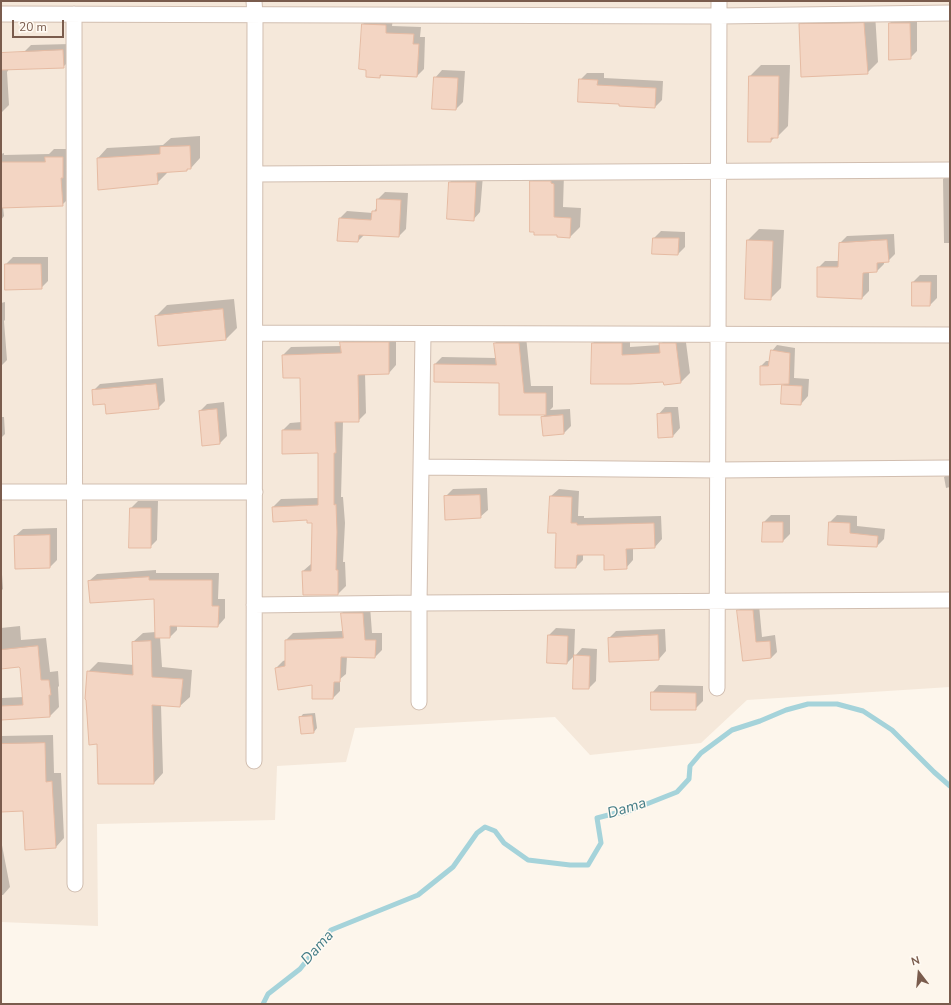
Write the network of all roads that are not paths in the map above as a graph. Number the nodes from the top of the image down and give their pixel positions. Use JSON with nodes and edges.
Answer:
{"nodes":[{"id":1,"x":719,"y":1,"type":"edge"},
{"id":2,"x":255,"y":8,"type":"edge"},
{"id":3,"x":950,"y":13,"type":"edge"},
{"id":4,"x":1,"y":14,"type":"edge"},
{"id":5,"x":74,"y":14,"type":"junction"},
{"id":6,"x":719,"y":16,"type":"junction"},
{"id":7,"x":950,"y":170,"type":"edge"},
{"id":8,"x":718,"y":171,"type":"junction"},
{"id":9,"x":255,"y":174,"type":"junction"},
{"id":10,"x":255,"y":334,"type":"junction"},
{"id":11,"x":423,"y":334,"type":"junction"},
{"id":12,"x":718,"y":334,"type":"junction"},
{"id":13,"x":950,"y":335,"type":"edge"},
{"id":14,"x":422,"y":467,"type":"junction"},
{"id":15,"x":950,"y":468,"type":"edge"},
{"id":16,"x":718,"y":470,"type":"junction"},
{"id":17,"x":1,"y":492,"type":"edge"},
{"id":18,"x":75,"y":492,"type":"junction"},
{"id":19,"x":255,"y":492,"type":"junction"},
{"id":20,"x":950,"y":600,"type":"edge"},
{"id":21,"x":717,"y":601,"type":"junction"},
{"id":22,"x":419,"y":603,"type":"junction"},
{"id":23,"x":254,"y":605,"type":"junction"},
{"id":24,"x":717,"y":688,"type":"dead end"},
{"id":25,"x":419,"y":702,"type":"dead end"},
{"id":26,"x":254,"y":761,"type":"dead end"},
{"id":27,"x":75,"y":884,"type":"dead end"}],
"edges":[{"from":1,"to":6,"type":"street"},
{"from":2,"to":5,"type":"street"},
{"from":2,"to":6,"type":"street"},
{"from":2,"to":9,"type":"street"},
{"from":3,"to":6,"type":"street"},
{"from":4,"to":5,"type":"street"},
{"from":5,"to":18,"type":"street"},
{"from":6,"to":8,"type":"street"},
{"from":7,"to":8,"type":"street"},
{"from":8,"to":9,"type":"street"},
{"from":8,"to":12,"type":"street"},
{"from":9,"to":10,"type":"street"},
{"from":10,"to":11,"type":"street"},
{"from":10,"to":19,"type":"street"},
{"from":11,"to":12,"type":"street"},
{"from":11,"to":14,"type":"street"},
{"from":12,"to":13,"type":"street"},
{"from":12,"to":16,"type":"street"},
{"from":14,"to":16,"type":"street"},
{"from":14,"to":22,"type":"street"},
{"from":15,"to":16,"type":"street"},
{"from":16,"to":21,"type":"street"},
{"from":17,"to":18,"type":"street"},
{"from":18,"to":19,"type":"street"},
{"from":18,"to":27,"type":"street"},
{"from":19,"to":23,"type":"street"},
{"from":20,"to":21,"type":"street"},
{"from":21,"to":22,"type":"street"},
{"from":21,"to":24,"type":"street"},
{"from":22,"to":23,"type":"street"},
{"from":22,"to":25,"type":"street"},
{"from":23,"to":26,"type":"street"}]}
